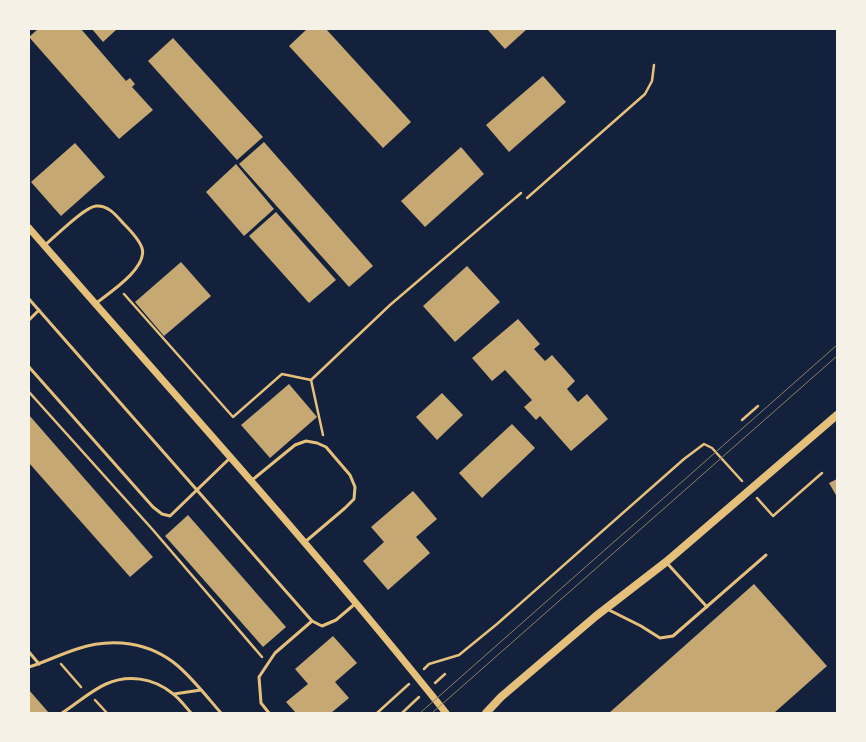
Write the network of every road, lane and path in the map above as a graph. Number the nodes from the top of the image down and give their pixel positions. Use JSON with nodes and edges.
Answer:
{"nodes":[{"id":1,"x":654,"y":65,"type":"dead end"},
{"id":2,"x":521,"y":193,"type":"dead end"},
{"id":3,"x":527,"y":198,"type":"dead end"},
{"id":4,"x":29,"y":228,"type":"edge"},
{"id":5,"x":44,"y":246,"type":"junction"},
{"id":6,"x":117,"y":286,"type":"junction"},
{"id":7,"x":29,"y":299,"type":"edge"},
{"id":8,"x":95,"y":304,"type":"junction"},
{"id":9,"x":39,"y":310,"type":"junction"},
{"id":10,"x":29,"y":320,"type":"edge"},
{"id":11,"x":29,"y":367,"type":"edge"},
{"id":12,"x":311,"y":380,"type":"junction"},
{"id":13,"x":29,"y":392,"type":"edge"},
{"id":14,"x":758,"y":406,"type":"dead end"},
{"id":15,"x":837,"y":415,"type":"edge"},
{"id":16,"x":742,"y":420,"type":"dead end"},
{"id":17,"x":326,"y":447,"type":"junction"},
{"id":18,"x":230,"y":457,"type":"junction"},
{"id":19,"x":822,"y":473,"type":"dead end"},
{"id":20,"x":251,"y":481,"type":"junction"},
{"id":21,"x":198,"y":490,"type":"junction"},
{"id":22,"x":750,"y":490,"type":"junction"},
{"id":23,"x":304,"y":543,"type":"junction"},
{"id":24,"x":766,"y":555,"type":"dead end"},
{"id":25,"x":666,"y":562,"type":"junction"},
{"id":26,"x":356,"y":603,"type":"junction"},
{"id":27,"x":708,"y":606,"type":"junction"},
{"id":28,"x":606,"y":608,"type":"junction"},
{"id":29,"x":312,"y":621,"type":"junction"},
{"id":30,"x":29,"y":652,"type":"edge"},
{"id":31,"x":39,"y":664,"type":"junction"},
{"id":32,"x":267,"y":664,"type":"junction"},
{"id":33,"x":29,"y":667,"type":"edge"},
{"id":34,"x":416,"y":677,"type":"junction"},
{"id":35,"x":201,"y":690,"type":"junction"},
{"id":36,"x":174,"y":694,"type":"junction"},
{"id":37,"x":62,"y":713,"type":"edge"},
{"id":38,"x":191,"y":713,"type":"edge"},
{"id":39,"x":221,"y":713,"type":"edge"},
{"id":40,"x":269,"y":713,"type":"edge"},
{"id":41,"x":377,"y":713,"type":"edge"},
{"id":42,"x":446,"y":713,"type":"edge"},
{"id":43,"x":486,"y":713,"type":"edge"}],
"edges":[{"from":1,"to":3,"type":"path"},
{"from":2,"to":12,"type":"path"},
{"from":4,"to":5,"type":"street"},
{"from":5,"to":6,"type":"lane"},
{"from":5,"to":8,"type":"street"},
{"from":6,"to":8,"type":"lane"},
{"from":6,"to":12,"type":"path"},
{"from":7,"to":9,"type":"lane"},
{"from":8,"to":18,"type":"street"},
{"from":9,"to":10,"type":"lane"},
{"from":9,"to":21,"type":"lane"},
{"from":11,"to":21,"type":"lane"},
{"from":12,"to":17,"type":"path"},
{"from":13,"to":32,"type":"path"},
{"from":14,"to":16,"type":"path"},
{"from":15,"to":22,"type":"main road"},
{"from":17,"to":20,"type":"lane"},
{"from":17,"to":23,"type":"lane"},
{"from":18,"to":20,"type":"street"},
{"from":18,"to":21,"type":"lane"},
{"from":19,"to":22,"type":"path"},
{"from":20,"to":23,"type":"street"},
{"from":21,"to":29,"type":"lane"},
{"from":22,"to":25,"type":"main road"},
{"from":22,"to":34,"type":"path"},
{"from":23,"to":26,"type":"street"},
{"from":24,"to":27,"type":"lane"},
{"from":25,"to":27,"type":"lane"},
{"from":25,"to":28,"type":"main road"},
{"from":26,"to":29,"type":"lane"},
{"from":26,"to":34,"type":"street"},
{"from":27,"to":28,"type":"lane"},
{"from":28,"to":43,"type":"main road"},
{"from":29,"to":32,"type":"lane"},
{"from":30,"to":31,"type":"lane"},
{"from":31,"to":33,"type":"lane"},
{"from":31,"to":35,"type":"lane"},
{"from":32,"to":40,"type":"lane"},
{"from":34,"to":41,"type":"path"},
{"from":34,"to":42,"type":"street"},
{"from":35,"to":36,"type":"lane"},
{"from":35,"to":39,"type":"lane"},
{"from":36,"to":37,"type":"lane"},
{"from":36,"to":38,"type":"lane"}]}
